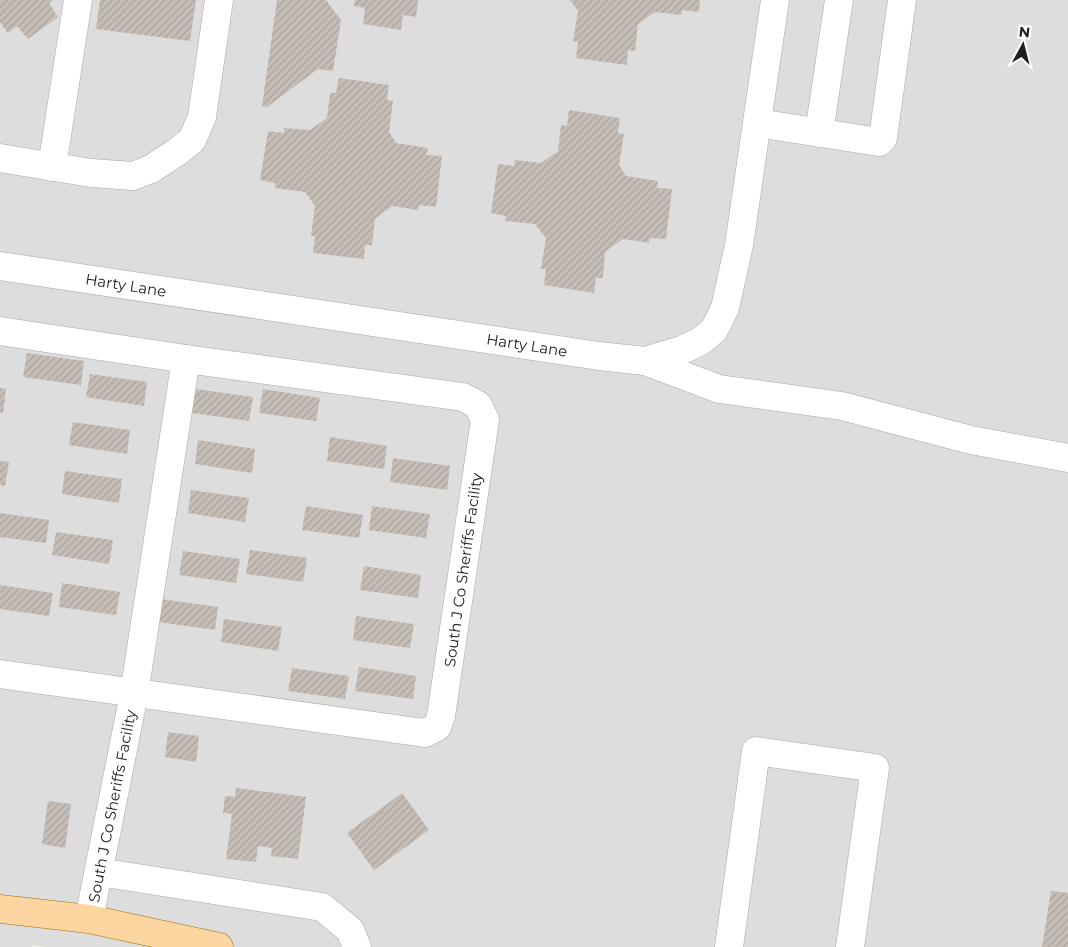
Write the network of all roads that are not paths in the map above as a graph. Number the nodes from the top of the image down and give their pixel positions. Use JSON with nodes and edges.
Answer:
{"nodes":[{"id":1,"x":78,"y":0,"type":"edge"},
{"id":2,"x":219,"y":0,"type":"edge"},
{"id":3,"x":775,"y":0,"type":"edge"},
{"id":4,"x":839,"y":0,"type":"edge"},
{"id":5,"x":902,"y":0,"type":"edge"},
{"id":6,"x":757,"y":123,"type":"junction"},
{"id":7,"x":819,"y":133,"type":"junction"},
{"id":8,"x":0,"y":158,"type":"edge"},
{"id":9,"x":52,"y":167,"type":"junction"},
{"id":10,"x":0,"y":266,"type":"edge"},
{"id":11,"x":0,"y":331,"type":"edge"},
{"id":12,"x":186,"y":359,"type":"junction"},
{"id":13,"x":645,"y":361,"type":"junction"},
{"id":14,"x":1068,"y":458,"type":"edge"},
{"id":15,"x":0,"y":674,"type":"edge"},
{"id":16,"x":134,"y":694,"type":"junction"},
{"id":17,"x":98,"y":872,"type":"junction"},
{"id":18,"x":0,"y":909,"type":"edge"},
{"id":19,"x":89,"y":919,"type":"junction"},
{"id":20,"x":219,"y":947,"type":"edge"},
{"id":21,"x":357,"y":947,"type":"edge"},
{"id":22,"x":728,"y":947,"type":"edge"},
{"id":23,"x":850,"y":947,"type":"edge"}],
"edges":[{"from":1,"to":9,"type":"street"},
{"from":2,"to":9,"type":"street"},
{"from":3,"to":6,"type":"street","name":"Harty Lane"},
{"from":4,"to":7,"type":"street"},
{"from":5,"to":7,"type":"street"},
{"from":6,"to":7,"type":"street"},
{"from":6,"to":13,"type":"street","name":"Harty Lane"},
{"from":8,"to":9,"type":"street"},
{"from":10,"to":13,"type":"street","name":"Harty Lane"},
{"from":11,"to":12,"type":"street","name":"South J Co Sheriffs Facility"},
{"from":12,"to":16,"type":"street","name":"South J Co Sheriffs Facility"},
{"from":12,"to":16,"type":"street","name":"South J Co Sheriffs Facility"},
{"from":13,"to":14,"type":"street"},
{"from":15,"to":16,"type":"street","name":"South J Co Sheriffs Facility"},
{"from":16,"to":17,"type":"street","name":"South J Co Sheriffs Facility"},
{"from":17,"to":19,"type":"street","name":"South J Co Sheriffs Facility"},
{"from":17,"to":21,"type":"street"},
{"from":18,"to":19,"type":"main road"},
{"from":19,"to":20,"type":"main road"},
{"from":22,"to":23,"type":"street"}]}
